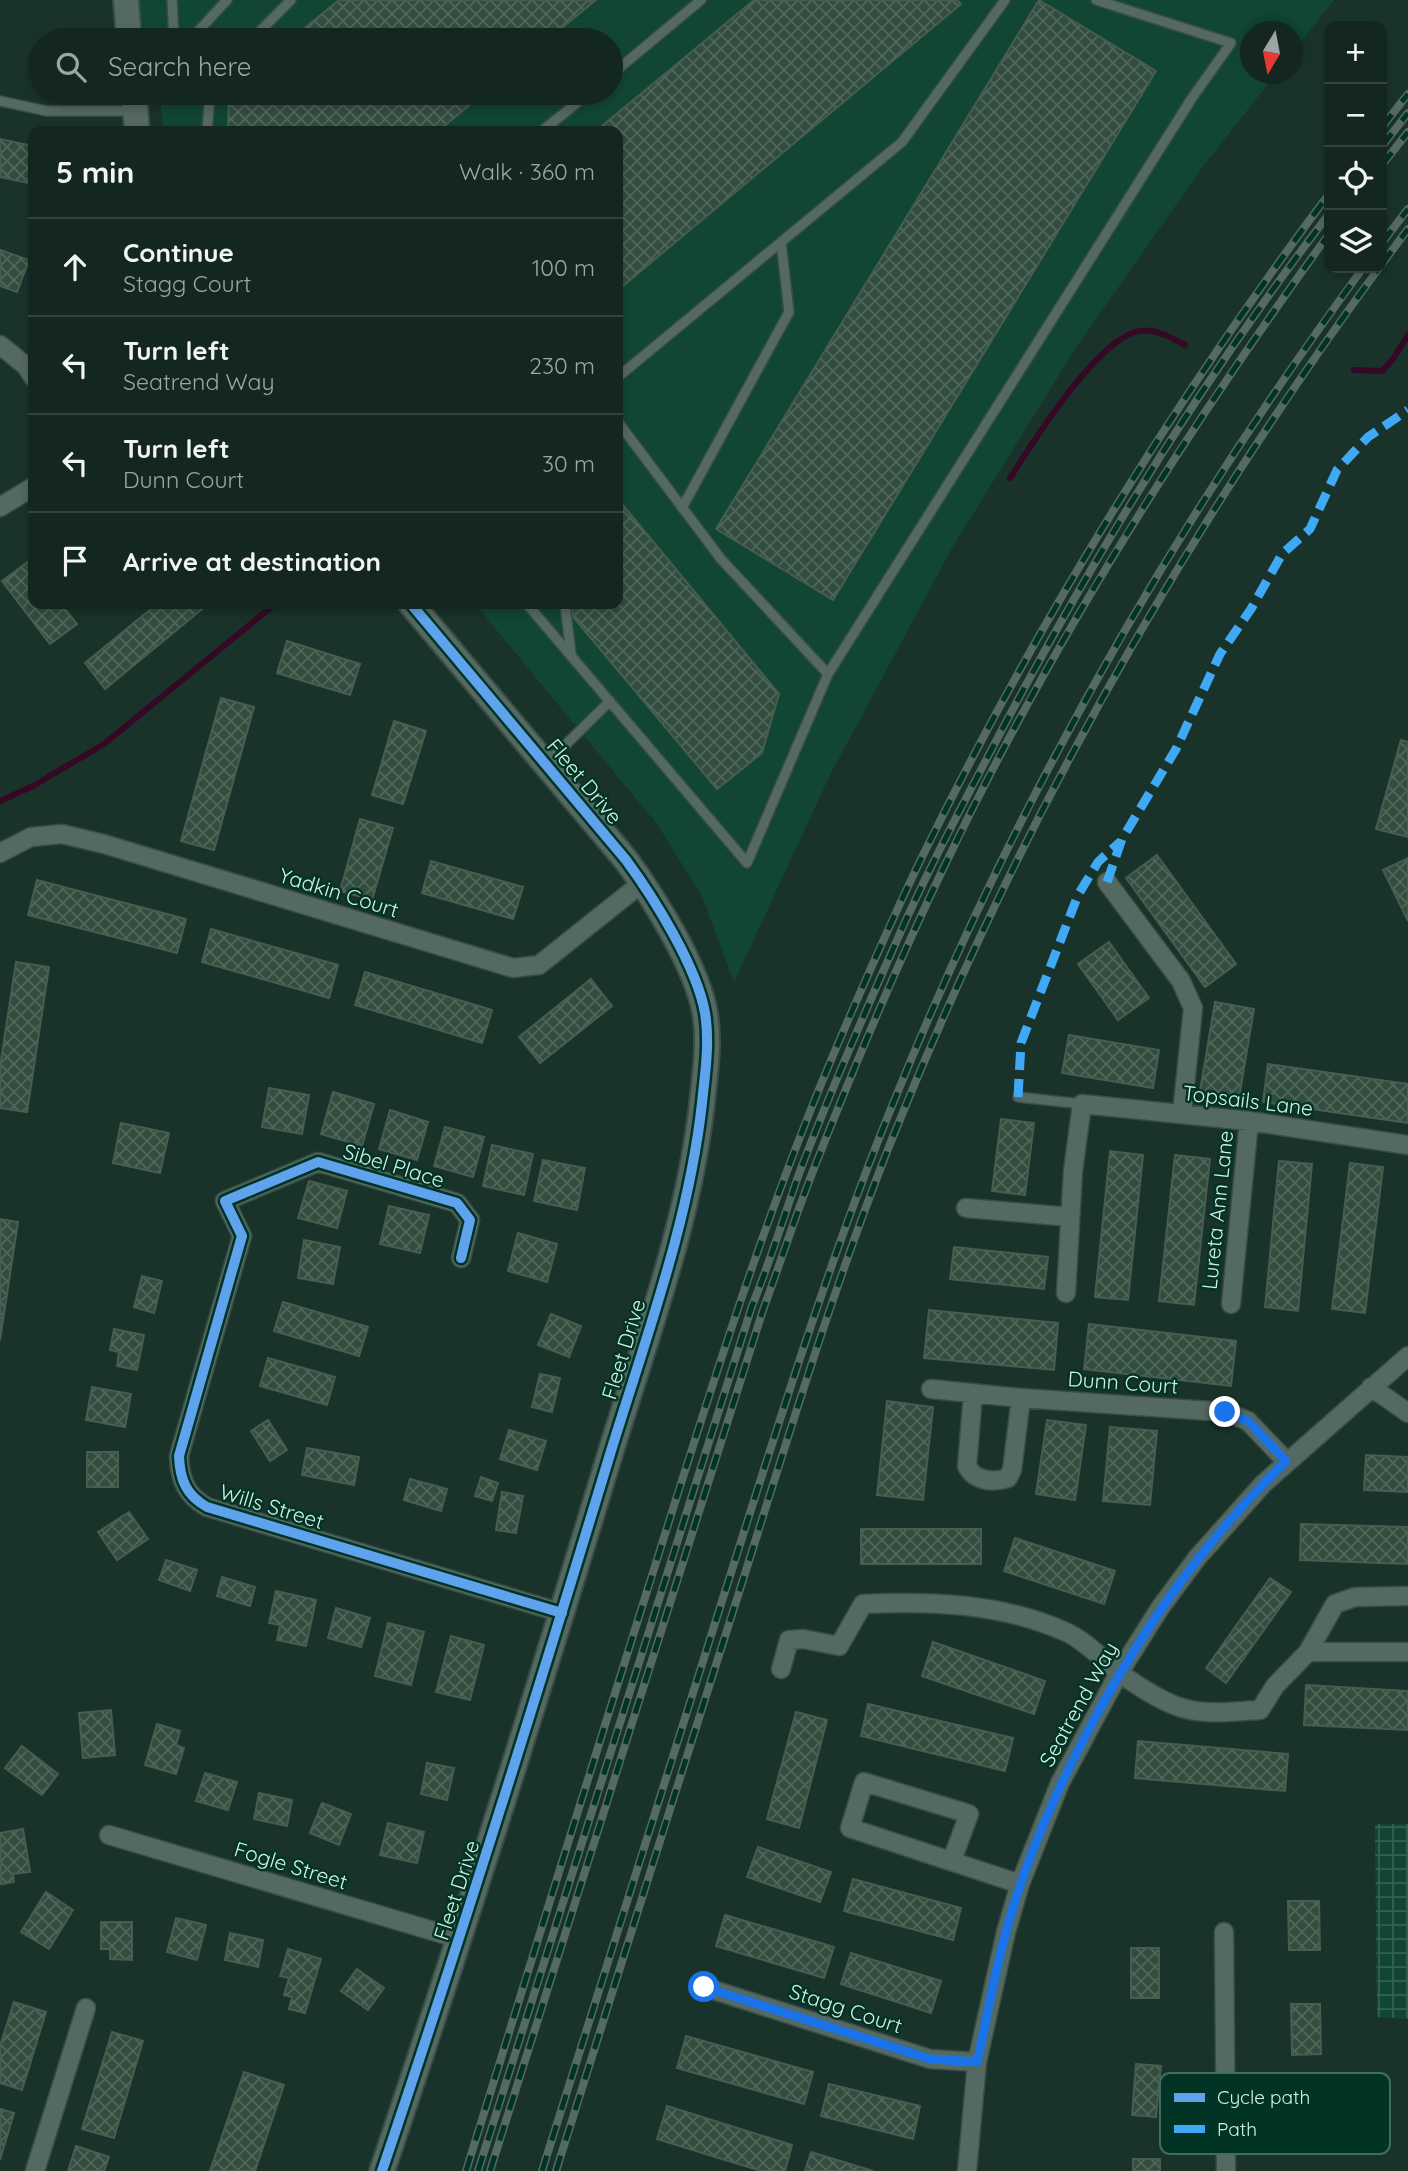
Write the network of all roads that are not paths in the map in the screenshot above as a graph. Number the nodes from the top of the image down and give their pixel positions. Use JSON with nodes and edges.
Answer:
{"nodes":[{"id":1,"x":126,"y":0,"type":"edge"},
{"id":2,"x":172,"y":0,"type":"edge"},
{"id":3,"x":226,"y":0,"type":"edge"},
{"id":4,"x":291,"y":0,"type":"edge"},
{"id":5,"x":701,"y":0,"type":"edge"},
{"id":6,"x":1005,"y":0,"type":"edge"},
{"id":7,"x":1096,"y":0,"type":"edge"},
{"id":8,"x":128,"y":28,"type":"edge"},
{"id":9,"x":173,"y":28,"type":"edge"},
{"id":10,"x":201,"y":28,"type":"edge"},
{"id":11,"x":263,"y":28,"type":"edge"},
{"id":12,"x":623,"y":65,"type":"edge"},
{"id":13,"x":0,"y":101,"type":"edge"},
{"id":14,"x":209,"y":105,"type":"edge"},
{"id":15,"x":574,"y":105,"type":"edge"},
{"id":16,"x":136,"y":112,"type":"edge"},
{"id":17,"x":207,"y":126,"type":"edge"},
{"id":18,"x":548,"y":126,"type":"edge"},
{"id":19,"x":781,"y":242,"type":"junction"},
{"id":20,"x":0,"y":345,"type":"edge"},
{"id":21,"x":28,"y":369,"type":"edge"},
{"id":22,"x":623,"y":373,"type":"edge"},
{"id":23,"x":623,"y":429,"type":"edge"},
{"id":24,"x":28,"y":490,"type":"edge"},
{"id":25,"x":0,"y":507,"type":"edge"},
{"id":26,"x":682,"y":508,"type":"junction"},
{"id":27,"x":415,"y":609,"type":"edge"},
{"id":28,"x":531,"y":609,"type":"edge"},
{"id":29,"x":566,"y":609,"type":"edge"},
{"id":30,"x":571,"y":656,"type":"junction"},
{"id":31,"x":828,"y":674,"type":"junction"},
{"id":32,"x":610,"y":701,"type":"junction"},
{"id":33,"x":545,"y":765,"type":"junction"},
{"id":34,"x":0,"y":853,"type":"edge"},
{"id":35,"x":1107,"y":882,"type":"dead end"},
{"id":36,"x":642,"y":883,"type":"junction"},
{"id":37,"x":1018,"y":1097,"type":"dead end"},
{"id":38,"x":1082,"y":1104,"type":"junction"},
{"id":39,"x":1182,"y":1114,"type":"junction"},
{"id":40,"x":1249,"y":1121,"type":"junction"},
{"id":41,"x":1408,"y":1145,"type":"edge"},
{"id":42,"x":225,"y":1201,"type":"joint"},
{"id":43,"x":966,"y":1208,"type":"dead end"},
{"id":44,"x":1070,"y":1217,"type":"junction"},
{"id":45,"x":461,"y":1258,"type":"dead end"},
{"id":46,"x":1066,"y":1293,"type":"dead end"},
{"id":47,"x":1231,"y":1304,"type":"dead end"},
{"id":48,"x":1408,"y":1356,"type":"edge"},
{"id":49,"x":1371,"y":1387,"type":"junction"},
{"id":50,"x":931,"y":1389,"type":"dead end"},
{"id":51,"x":973,"y":1394,"type":"junction"},
{"id":52,"x":1021,"y":1398,"type":"junction"},
{"id":53,"x":1408,"y":1413,"type":"edge"},
{"id":54,"x":1286,"y":1461,"type":"junction"},
{"id":55,"x":1408,"y":1596,"type":"edge"},
{"id":56,"x":562,"y":1614,"type":"junction"},
{"id":57,"x":1308,"y":1652,"type":"junction"},
{"id":58,"x":1408,"y":1652,"type":"edge"},
{"id":59,"x":782,"y":1669,"type":"dead end"},
{"id":60,"x":1119,"y":1673,"type":"junction"},
{"id":61,"x":109,"y":1835,"type":"dead end"},
{"id":62,"x":952,"y":1860,"type":"junction"},
{"id":63,"x":1020,"y":1884,"type":"junction"},
{"id":64,"x":1224,"y":1932,"type":"dead end"},
{"id":65,"x":460,"y":1939,"type":"junction"},
{"id":66,"x":704,"y":1987,"type":"dead end"},
{"id":67,"x":86,"y":2008,"type":"dead end"},
{"id":68,"x":977,"y":2062,"type":"junction"},
{"id":69,"x":1225,"y":2073,"type":"edge"},
{"id":70,"x":35,"y":2171,"type":"edge"},
{"id":71,"x":383,"y":2171,"type":"edge"},
{"id":72,"x":967,"y":2171,"type":"edge"}],
"edges":[{"from":1,"to":8,"type":"street"},
{"from":2,"to":9,"type":"lane"},
{"from":3,"to":10,"type":"lane"},
{"from":4,"to":11,"type":"lane"},
{"from":5,"to":12,"type":"lane"},
{"from":6,"to":19,"type":"lane"},
{"from":7,"to":31,"type":"lane"},
{"from":13,"to":16,"type":"lane"},
{"from":14,"to":17,"type":"lane"},
{"from":15,"to":18,"type":"lane"},
{"from":19,"to":22,"type":"lane"},
{"from":19,"to":26,"type":"lane"},
{"from":20,"to":21,"type":"street"},
{"from":23,"to":26,"type":"lane"},
{"from":24,"to":25,"type":"street"},
{"from":26,"to":31,"type":"lane"},
{"from":27,"to":33,"type":"street","name":"Fleet Drive"},
{"from":28,"to":30,"type":"lane"},
{"from":29,"to":30,"type":"lane"},
{"from":30,"to":32,"type":"lane"},
{"from":31,"to":32,"type":"lane"},
{"from":32,"to":33,"type":"lane"},
{"from":33,"to":36,"type":"street","name":"Fleet Drive"},
{"from":34,"to":36,"type":"street","name":"Yadkin Court"},
{"from":35,"to":39,"type":"street"},
{"from":36,"to":56,"type":"street","name":"Fleet Drive"},
{"from":37,"to":38,"type":"lane"},
{"from":38,"to":39,"type":"street","name":"Topsails Lane"},
{"from":38,"to":44,"type":"street"},
{"from":39,"to":40,"type":"street","name":"Topsails Lane"},
{"from":40,"to":41,"type":"street","name":"Topsails Lane"},
{"from":40,"to":47,"type":"street","name":"Lureta Ann Lane"},
{"from":42,"to":45,"type":"street","name":"Sibel Place"},
{"from":42,"to":56,"type":"street","name":"Wills Street"},
{"from":43,"to":44,"type":"street"},
{"from":44,"to":46,"type":"street"},
{"from":48,"to":49,"type":"street","name":"Seatrend Way"},
{"from":49,"to":53,"type":"street"},
{"from":49,"to":54,"type":"street","name":"Seatrend Way"},
{"from":50,"to":51,"type":"street","name":"Dunn Court"},
{"from":51,"to":52,"type":"street","name":"Dunn Court"},
{"from":51,"to":52,"type":"street"},
{"from":52,"to":54,"type":"street","name":"Dunn Court"},
{"from":54,"to":60,"type":"street","name":"Seatrend Way"},
{"from":55,"to":57,"type":"street"},
{"from":56,"to":65,"type":"street","name":"Fleet Drive"},
{"from":57,"to":58,"type":"street"},
{"from":57,"to":60,"type":"street"},
{"from":59,"to":60,"type":"street"},
{"from":60,"to":63,"type":"street","name":"Seatrend Way"},
{"from":61,"to":65,"type":"street","name":"Fogle Street"},
{"from":62,"to":62,"type":"street"},
{"from":62,"to":63,"type":"street"},
{"from":63,"to":68,"type":"street","name":"Seatrend Way"},
{"from":64,"to":69,"type":"street"},
{"from":65,"to":71,"type":"street","name":"Fleet Drive"},
{"from":66,"to":68,"type":"street","name":"Stagg Court"},
{"from":67,"to":70,"type":"street"},
{"from":68,"to":72,"type":"street","name":"Seatrend Way"}]}
